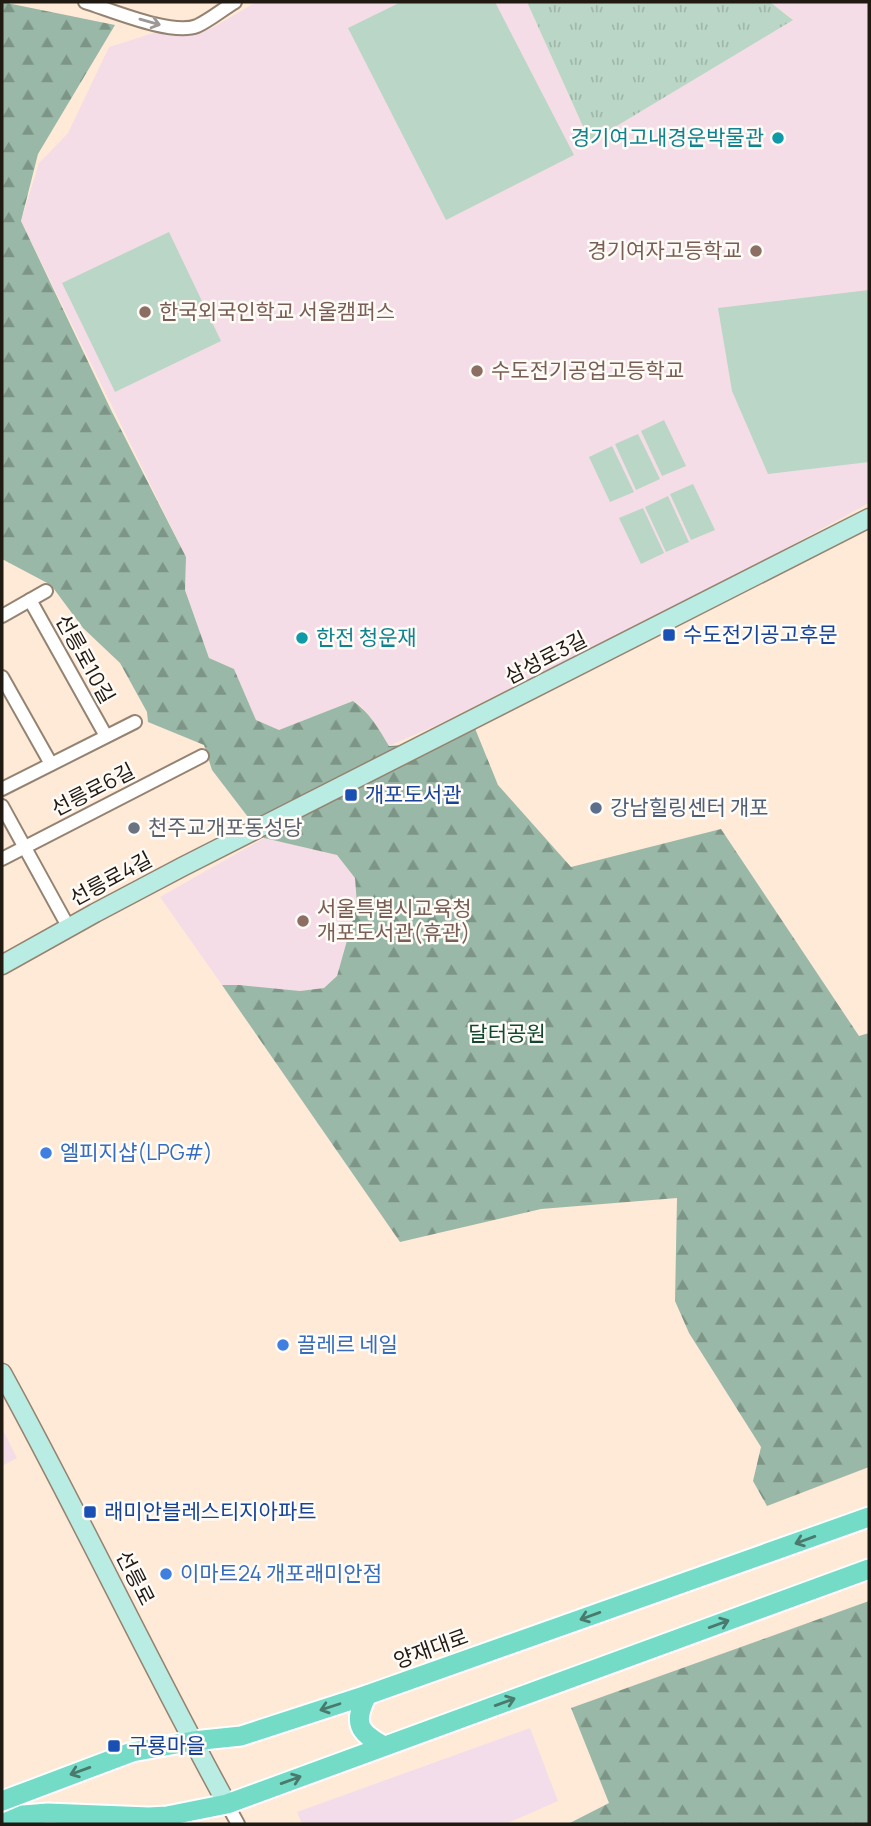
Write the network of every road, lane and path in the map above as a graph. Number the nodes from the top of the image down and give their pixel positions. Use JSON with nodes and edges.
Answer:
{"nodes":[{"id":1,"x":85,"y":2,"type":"edge"},
{"id":2,"x":220,"y":2,"type":"edge"},
{"id":3,"x":234,"y":2,"type":"edge"},
{"id":4,"x":208,"y":19,"type":"junction"},
{"id":5,"x":869,"y":518,"type":"edge"},
{"id":6,"x":46,"y":591,"type":"dead end"},
{"id":7,"x":30,"y":600,"type":"junction"},
{"id":8,"x":2,"y":616,"type":"edge"},
{"id":9,"x":2,"y":677,"type":"edge"},
{"id":10,"x":135,"y":722,"type":"dead end"},
{"id":11,"x":106,"y":736,"type":"junction"},
{"id":12,"x":202,"y":756,"type":"dead end"},
{"id":13,"x":51,"y":764,"type":"junction"},
{"id":14,"x":2,"y":789,"type":"edge"},
{"id":15,"x":2,"y":806,"type":"edge"},
{"id":16,"x":243,"y":837,"type":"joint"},
{"id":17,"x":24,"y":847,"type":"junction"},
{"id":18,"x":2,"y":859,"type":"edge"},
{"id":19,"x":69,"y":928,"type":"junction"},
{"id":20,"x":2,"y":965,"type":"edge"},
{"id":21,"x":2,"y":1373,"type":"edge"},
{"id":22,"x":869,"y":1517,"type":"edge"},
{"id":23,"x":869,"y":1569,"type":"edge"},
{"id":24,"x":367,"y":1695,"type":"junction"},
{"id":25,"x":193,"y":1741,"type":"junction"},
{"id":26,"x":384,"y":1746,"type":"junction"},
{"id":27,"x":2,"y":1801,"type":"edge"},
{"id":28,"x":227,"y":1804,"type":"junction"},
{"id":29,"x":2,"y":1824,"type":"edge"},
{"id":30,"x":238,"y":1824,"type":"edge"}],
"edges":[{"from":1,"to":4,"type":"street","one_way":true},
{"from":2,"to":4,"type":"street"},
{"from":3,"to":4,"type":"street"},
{"from":5,"to":16,"type":"street","name":"삼성로3길"},
{"from":6,"to":7,"type":"street","name":"선릉로10길"},
{"from":7,"to":8,"type":"street","name":"선릉로10길"},
{"from":7,"to":11,"type":"street","name":"선릉로10길"},
{"from":9,"to":13,"type":"street"},
{"from":10,"to":11,"type":"street"},
{"from":11,"to":13,"type":"street"},
{"from":12,"to":17,"type":"street","name":"선릉로6길"},
{"from":13,"to":14,"type":"street"},
{"from":15,"to":17,"type":"street"},
{"from":16,"to":19,"type":"street","name":"선릉로4길"},
{"from":17,"to":18,"type":"street","name":"선릉로6길"},
{"from":17,"to":19,"type":"street"},
{"from":19,"to":20,"type":"street","name":"선릉로4길"},
{"from":21,"to":25,"type":"street","name":"선릉로"},
{"from":22,"to":24,"type":"main road","name":"양재대로","one_way":true},
{"from":26,"to":23,"type":"main road","one_way":true},
{"from":24,"to":25,"type":"main road","name":"양재대로","one_way":true},
{"from":24,"to":26,"type":"main road"},
{"from":25,"to":27,"type":"main road","name":"양재대로","one_way":true},
{"from":25,"to":28,"type":"street","name":"선릉로"},
{"from":28,"to":26,"type":"main road","one_way":true},
{"from":28,"to":29,"type":"main road"},
{"from":28,"to":30,"type":"street"}]}
